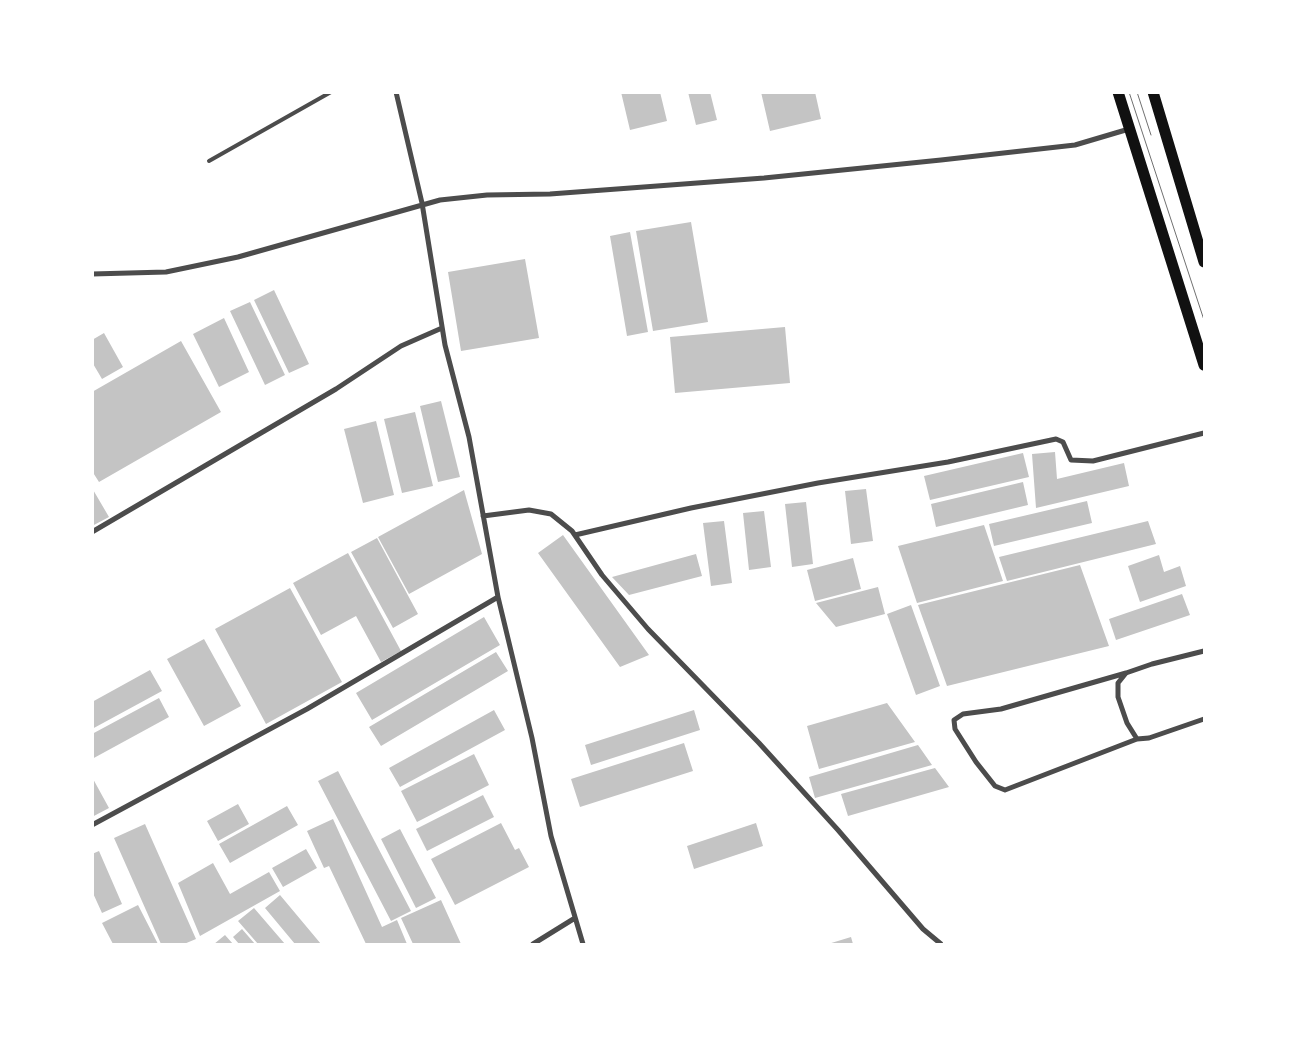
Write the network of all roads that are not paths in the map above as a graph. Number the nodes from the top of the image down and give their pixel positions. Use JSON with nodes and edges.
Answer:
{"nodes":[{"id":1,"x":330,"y":92,"type":"edge"},
{"id":2,"x":396,"y":92,"type":"edge"},
{"id":3,"x":1118,"y":92,"type":"edge"},
{"id":4,"x":1153,"y":92,"type":"edge"},
{"id":5,"x":1130,"y":128,"type":"junction"},
{"id":6,"x":209,"y":161,"type":"dead end"},
{"id":7,"x":422,"y":203,"type":"junction"},
{"id":8,"x":1204,"y":262,"type":"edge"},
{"id":9,"x":92,"y":274,"type":"edge"},
{"id":10,"x":442,"y":328,"type":"junction"},
{"id":11,"x":1204,"y":365,"type":"edge"},
{"id":12,"x":1204,"y":433,"type":"edge"},
{"id":13,"x":483,"y":516,"type":"junction"},
{"id":14,"x":92,"y":532,"type":"edge"},
{"id":15,"x":576,"y":535,"type":"junction"},
{"id":16,"x":498,"y":597,"type":"junction"},
{"id":17,"x":1204,"y":651,"type":"edge"},
{"id":18,"x":1126,"y":673,"type":"junction"},
{"id":19,"x":1204,"y":719,"type":"edge"},
{"id":20,"x":1137,"y":739,"type":"junction"},
{"id":21,"x":92,"y":825,"type":"edge"},
{"id":22,"x":575,"y":918,"type":"junction"},
{"id":23,"x":533,"y":944,"type":"edge"},
{"id":24,"x":583,"y":944,"type":"edge"},
{"id":25,"x":941,"y":944,"type":"edge"}],
"edges":[{"from":1,"to":6,"type":"lane"},
{"from":2,"to":7,"type":"street"},
{"from":3,"to":5,"type":"main road"},
{"from":4,"to":8,"type":"main road"},
{"from":5,"to":7,"type":"street"},
{"from":5,"to":11,"type":"main road"},
{"from":7,"to":9,"type":"street"},
{"from":7,"to":10,"type":"street"},
{"from":10,"to":13,"type":"street"},
{"from":10,"to":14,"type":"street"},
{"from":12,"to":15,"type":"street"},
{"from":13,"to":15,"type":"street"},
{"from":13,"to":16,"type":"street"},
{"from":15,"to":25,"type":"street"},
{"from":16,"to":21,"type":"street"},
{"from":16,"to":22,"type":"street"},
{"from":17,"to":18,"type":"street"},
{"from":18,"to":20,"type":"street"},
{"from":18,"to":20,"type":"street"},
{"from":19,"to":20,"type":"street"},
{"from":22,"to":23,"type":"street"},
{"from":22,"to":24,"type":"street"}]}
